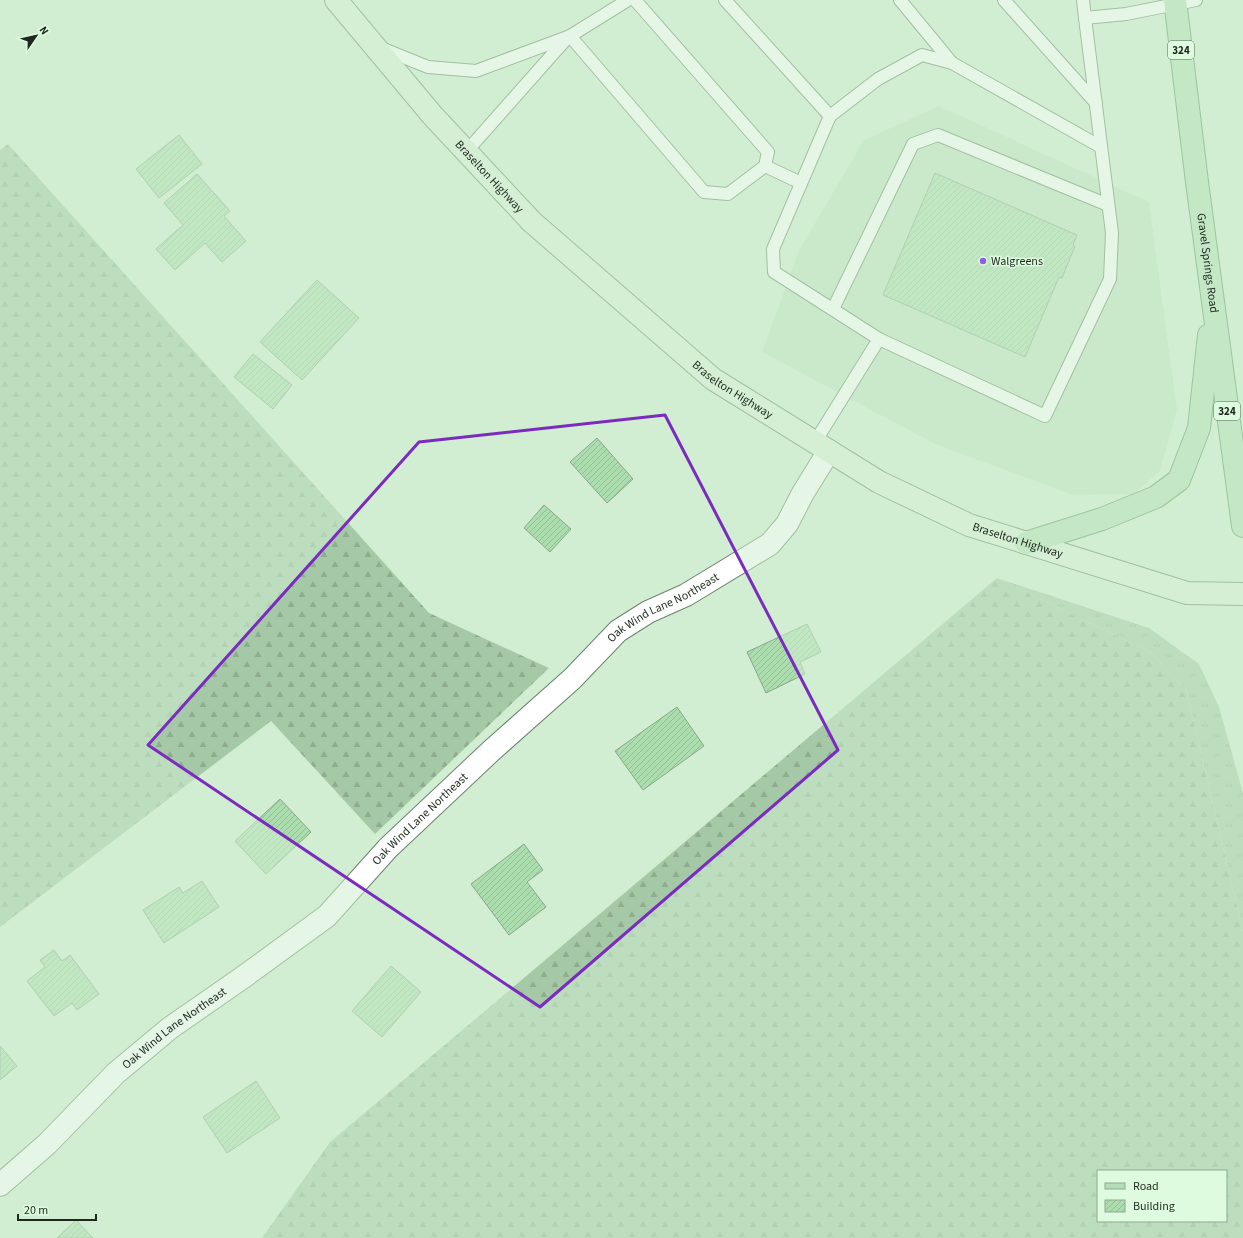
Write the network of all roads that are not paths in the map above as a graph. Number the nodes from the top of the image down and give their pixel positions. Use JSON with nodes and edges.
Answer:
{"nodes":[{"id":1,"x":336,"y":0,"type":"edge"},
{"id":2,"x":628,"y":0,"type":"edge"},
{"id":3,"x":635,"y":0,"type":"edge"},
{"id":4,"x":725,"y":0,"type":"edge"},
{"id":5,"x":900,"y":0,"type":"edge"},
{"id":6,"x":1004,"y":0,"type":"edge"},
{"id":7,"x":1082,"y":0,"type":"edge"},
{"id":8,"x":1196,"y":0,"type":"edge"},
{"id":9,"x":1175,"y":2,"type":"edge"},
{"id":10,"x":1085,"y":18,"type":"junction"},
{"id":11,"x":570,"y":36,"type":"junction"},
{"id":12,"x":374,"y":45,"type":"junction"},
{"id":13,"x":952,"y":63,"type":"junction"},
{"id":14,"x":1096,"y":103,"type":"junction"},
{"id":15,"x":830,"y":116,"type":"junction"},
{"id":16,"x":1101,"y":147,"type":"junction"},
{"id":17,"x":466,"y":152,"type":"junction"},
{"id":18,"x":765,"y":166,"type":"junction"},
{"id":19,"x":801,"y":183,"type":"junction"},
{"id":20,"x":1108,"y":205,"type":"junction"},
{"id":21,"x":1212,"y":296,"type":"junction"},
{"id":22,"x":833,"y":310,"type":"junction"},
{"id":23,"x":879,"y":339,"type":"junction"},
{"id":24,"x":1236,"y":418,"type":"edge"},
{"id":25,"x":822,"y":447,"type":"junction"},
{"id":26,"x":1243,"y":526,"type":"edge"},
{"id":27,"x":1026,"y":543,"type":"junction"},
{"id":28,"x":1243,"y":594,"type":"edge"},
{"id":29,"x":0,"y":1185,"type":"edge"}],
"edges":[{"from":1,"to":12,"type":"main road","name":"Braselton Highway"},
{"from":2,"to":11,"type":"lane"},
{"from":3,"to":18,"type":"lane"},
{"from":4,"to":15,"type":"lane"},
{"from":5,"to":13,"type":"lane"},
{"from":6,"to":14,"type":"lane"},
{"from":7,"to":10,"type":"lane"},
{"from":8,"to":9,"type":"lane"},
{"from":9,"to":10,"type":"lane"},
{"from":9,"to":21,"type":"main road","name":"Gravel Springs Road","number":"324"},
{"from":10,"to":14,"type":"lane"},
{"from":11,"to":12,"type":"lane"},
{"from":11,"to":17,"type":"lane"},
{"from":11,"to":18,"type":"lane"},
{"from":12,"to":17,"type":"main road","name":"Braselton Highway"},
{"from":13,"to":15,"type":"lane"},
{"from":13,"to":16,"type":"lane"},
{"from":14,"to":16,"type":"lane"},
{"from":15,"to":19,"type":"lane"},
{"from":16,"to":20,"type":"lane"},
{"from":17,"to":25,"type":"main road","name":"Braselton Highway"},
{"from":18,"to":19,"type":"lane"},
{"from":19,"to":22,"type":"lane"},
{"from":20,"to":22,"type":"lane"},
{"from":20,"to":23,"type":"lane"},
{"from":21,"to":24,"type":"main road","name":"Gravel Springs Road","number":"324"},
{"from":21,"to":27,"type":"main road"},
{"from":22,"to":23,"type":"lane"},
{"from":23,"to":25,"type":"lane"},
{"from":24,"to":26,"type":"main road","name":"Gravel Springs Road","number":"324"},
{"from":25,"to":27,"type":"main road","name":"Braselton Highway"},
{"from":25,"to":29,"type":"street","name":"Oak Wind Lane Northeast"},
{"from":27,"to":28,"type":"main road","name":"Braselton Highway"}]}
